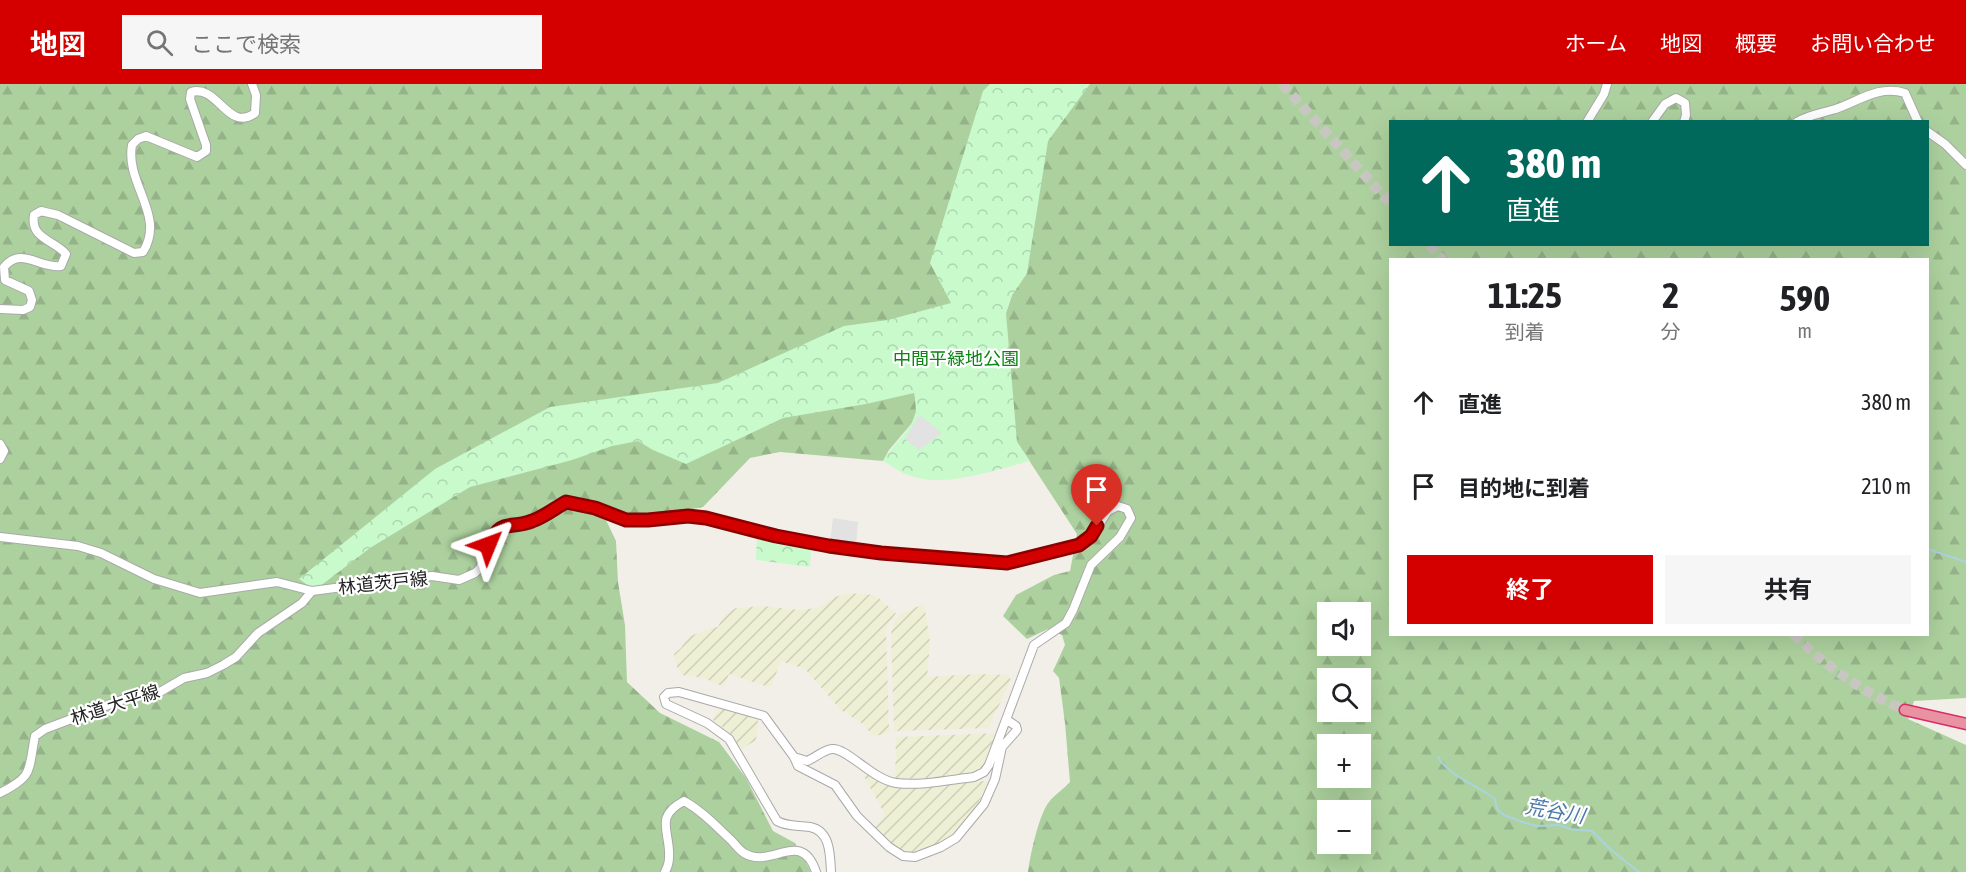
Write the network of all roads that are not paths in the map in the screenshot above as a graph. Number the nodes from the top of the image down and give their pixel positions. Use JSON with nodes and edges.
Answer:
{"nodes":[{"id":1,"x":252,"y":84,"type":"edge"},
{"id":2,"x":1607,"y":84,"type":"edge"},
{"id":3,"x":1588,"y":120,"type":"edge"},
{"id":4,"x":1653,"y":120,"type":"edge"},
{"id":5,"x":1685,"y":120,"type":"edge"},
{"id":6,"x":1800,"y":120,"type":"edge"},
{"id":7,"x":1917,"y":120,"type":"edge"},
{"id":8,"x":1929,"y":133,"type":"edge"},
{"id":9,"x":1966,"y":165,"type":"edge"},
{"id":10,"x":0,"y":309,"type":"edge"},
{"id":11,"x":0,"y":444,"type":"edge"},
{"id":12,"x":0,"y":459,"type":"edge"},
{"id":13,"x":0,"y":537,"type":"edge"},
{"id":14,"x":312,"y":591,"type":"junction"},
{"id":15,"x":1905,"y":710,"type":"tunnel mouth"},
{"id":16,"x":1007,"y":720,"type":"junction"},
{"id":17,"x":1966,"y":724,"type":"edge"},
{"id":18,"x":794,"y":757,"type":"junction"},
{"id":19,"x":0,"y":793,"type":"edge"},
{"id":20,"x":665,"y":872,"type":"edge"},
{"id":21,"x":816,"y":872,"type":"edge"},
{"id":22,"x":831,"y":872,"type":"edge"}],
"edges":[{"from":1,"to":10,"type":"street"},
{"from":2,"to":3,"type":"street"},
{"from":4,"to":5,"type":"street"},
{"from":6,"to":7,"type":"street"},
{"from":8,"to":9,"type":"street"},
{"from":11,"to":12,"type":"street"},
{"from":13,"to":14,"type":"street"},
{"from":14,"to":16,"type":"street","name":"林道茨戸線"},
{"from":14,"to":19,"type":"street","name":"林道 大平線"},
{"from":15,"to":17,"type":"highway"},
{"from":16,"to":18,"type":"street"},
{"from":16,"to":18,"type":"street"},
{"from":18,"to":22,"type":"street"},
{"from":20,"to":21,"type":"street"}]}
